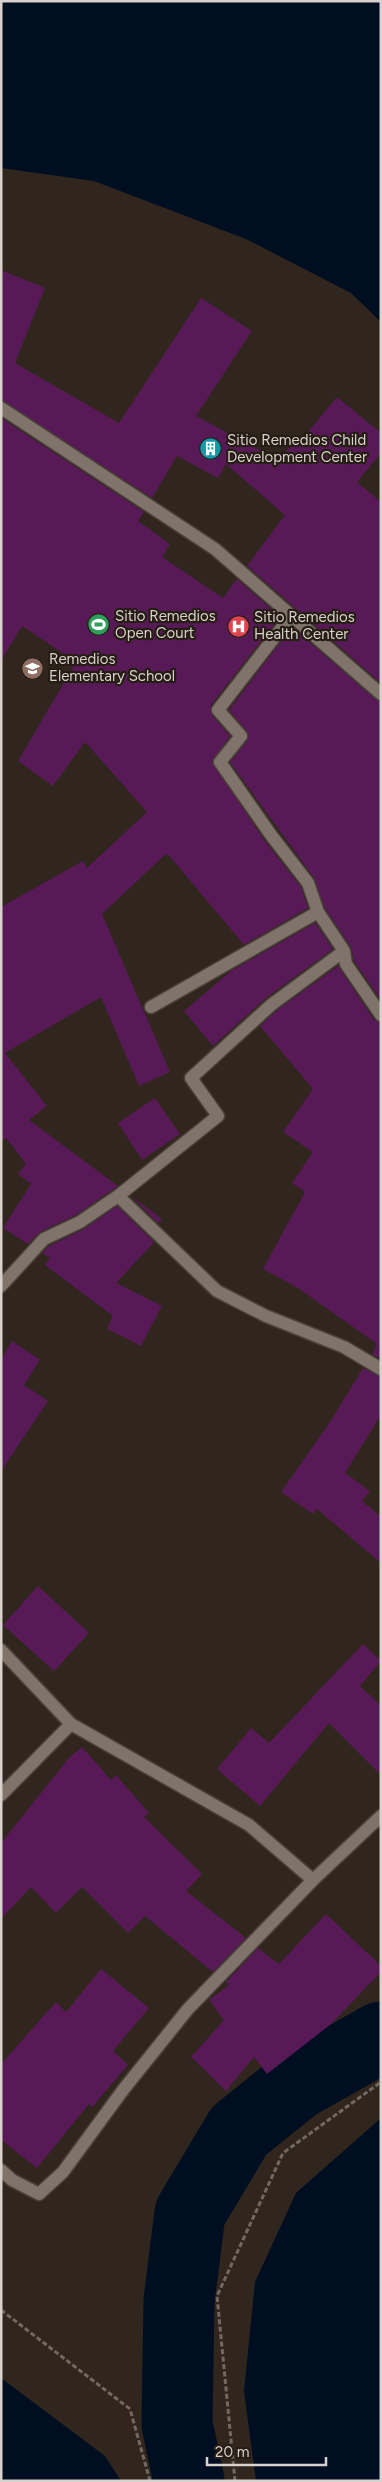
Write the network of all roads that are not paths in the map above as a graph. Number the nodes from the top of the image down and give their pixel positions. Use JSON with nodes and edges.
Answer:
{"nodes":[{"id":1,"x":1,"y":408,"type":"edge"},
{"id":2,"x":292,"y":616,"type":"junction"},
{"id":3,"x":381,"y":694,"type":"edge"},
{"id":4,"x":318,"y":912,"type":"junction"},
{"id":5,"x":344,"y":951,"type":"junction"},
{"id":6,"x":151,"y":1007,"type":"dead end"},
{"id":7,"x":381,"y":1015,"type":"edge"},
{"id":8,"x":118,"y":1196,"type":"junction"},
{"id":9,"x":1,"y":1286,"type":"edge"},
{"id":10,"x":381,"y":1369,"type":"edge"},
{"id":11,"x":1,"y":1650,"type":"edge"},
{"id":12,"x":71,"y":1724,"type":"junction"},
{"id":13,"x":1,"y":1795,"type":"edge"},
{"id":14,"x":381,"y":1816,"type":"edge"},
{"id":15,"x":313,"y":1880,"type":"junction"},
{"id":16,"x":1,"y":2170,"type":"edge"}],
"edges":[{"from":1,"to":2,"type":"street"},
{"from":2,"to":3,"type":"street"},
{"from":2,"to":4,"type":"street"},
{"from":4,"to":5,"type":"street"},
{"from":4,"to":6,"type":"street"},
{"from":5,"to":7,"type":"street"},
{"from":5,"to":8,"type":"street"},
{"from":8,"to":9,"type":"street"},
{"from":8,"to":10,"type":"street"},
{"from":11,"to":12,"type":"street"},
{"from":12,"to":13,"type":"street"},
{"from":12,"to":15,"type":"street"},
{"from":14,"to":15,"type":"street"},
{"from":15,"to":16,"type":"street"}]}
